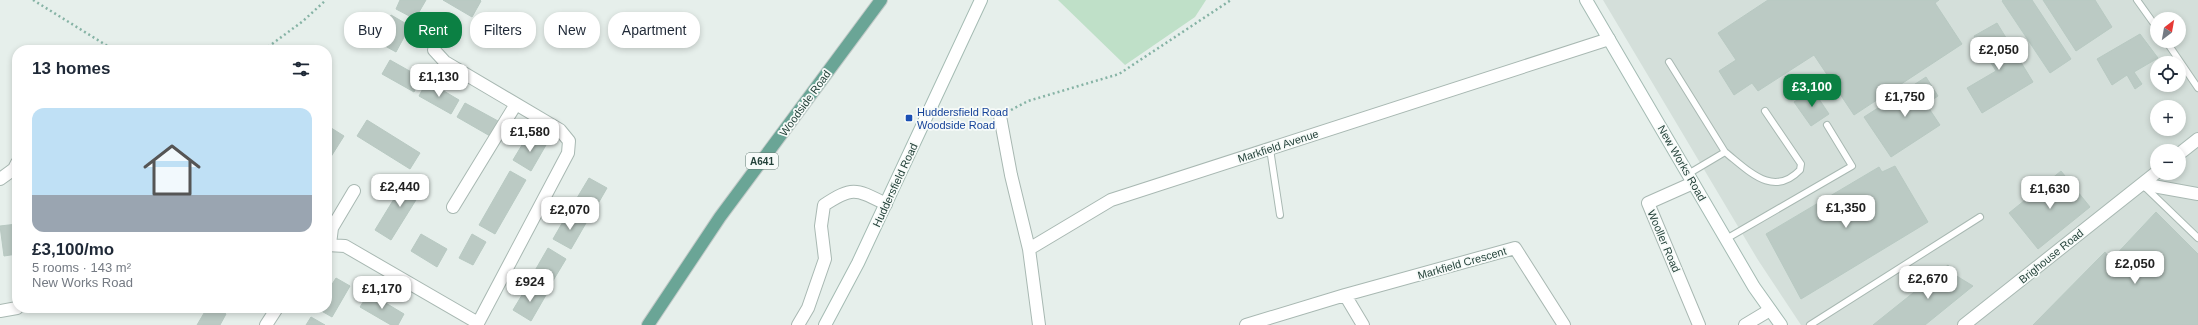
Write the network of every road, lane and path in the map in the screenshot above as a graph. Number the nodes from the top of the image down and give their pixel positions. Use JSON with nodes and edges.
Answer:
{"nodes":[{"id":1,"x":34,"y":0,"type":"edge"},
{"id":2,"x":326,"y":0,"type":"edge"},
{"id":3,"x":881,"y":0,"type":"edge"},
{"id":4,"x":981,"y":0,"type":"edge"},
{"id":5,"x":1231,"y":0,"type":"edge"},
{"id":6,"x":1586,"y":0,"type":"edge"},
{"id":7,"x":2138,"y":0,"type":"edge"},
{"id":8,"x":2150,"y":18,"type":"edge"},
{"id":9,"x":1609,"y":39,"type":"junction"},
{"id":10,"x":106,"y":45,"type":"edge"},
{"id":11,"x":271,"y":45,"type":"edge"},
{"id":12,"x":2171,"y":48,"type":"edge"},
{"id":13,"x":434,"y":50,"type":"dead end"},
{"id":14,"x":1669,"y":62,"type":"dead end"},
{"id":15,"x":2198,"y":88,"type":"edge"},
{"id":16,"x":516,"y":104,"type":"junction"},
{"id":17,"x":1765,"y":111,"type":"dead end"},
{"id":18,"x":1000,"y":116,"type":"joint"},
{"id":19,"x":1827,"y":125,"type":"dead end"},
{"id":20,"x":2198,"y":139,"type":"edge"},
{"id":21,"x":2186,"y":148,"type":"edge"},
{"id":22,"x":1270,"y":149,"type":"junction"},
{"id":23,"x":1725,"y":152,"type":"junction"},
{"id":24,"x":12,"y":170,"type":"edge"},
{"id":25,"x":2150,"y":178,"type":"edge"},
{"id":26,"x":0,"y":179,"type":"edge"},
{"id":27,"x":1691,"y":179,"type":"junction"},
{"id":28,"x":2142,"y":184,"type":"junction"},
{"id":29,"x":354,"y":191,"type":"dead end"},
{"id":30,"x":2198,"y":194,"type":"edge"},
{"id":31,"x":886,"y":204,"type":"junction"},
{"id":32,"x":454,"y":207,"type":"dead end"},
{"id":33,"x":1280,"y":215,"type":"dead end"},
{"id":34,"x":1980,"y":217,"type":"dead end"},
{"id":35,"x":332,"y":228,"type":"edge"},
{"id":36,"x":2198,"y":238,"type":"edge"},
{"id":37,"x":1726,"y":239,"type":"junction"},
{"id":38,"x":332,"y":245,"type":"edge"},
{"id":39,"x":1029,"y":249,"type":"junction"},
{"id":40,"x":1345,"y":295,"type":"junction"},
{"id":41,"x":12,"y":309,"type":"edge"},
{"id":42,"x":1770,"y":310,"type":"junction"},
{"id":43,"x":0,"y":311,"type":"edge"},
{"id":44,"x":273,"y":313,"type":"edge"},
{"id":45,"x":477,"y":324,"type":"edge"},
{"id":46,"x":266,"y":325,"type":"edge"},
{"id":47,"x":648,"y":325,"type":"edge"},
{"id":48,"x":798,"y":325,"type":"edge"},
{"id":49,"x":825,"y":325,"type":"edge"},
{"id":50,"x":1039,"y":325,"type":"edge"},
{"id":51,"x":1246,"y":325,"type":"edge"},
{"id":52,"x":1363,"y":325,"type":"edge"},
{"id":53,"x":1564,"y":325,"type":"edge"},
{"id":54,"x":1699,"y":325,"type":"edge"},
{"id":55,"x":1745,"y":325,"type":"edge"},
{"id":56,"x":1781,"y":325,"type":"edge"},
{"id":57,"x":1810,"y":325,"type":"edge"},
{"id":58,"x":1964,"y":325,"type":"edge"}],
"edges":[{"from":1,"to":10,"type":"path"},
{"from":2,"to":11,"type":"path"},
{"from":3,"to":47,"type":"main road","name":"Woodside Road","number":"A641"},
{"from":4,"to":31,"type":"street","name":"Huddersfield Road"},
{"from":5,"to":18,"type":"path"},
{"from":6,"to":9,"type":"street","name":"New Works Road"},
{"from":7,"to":8,"type":"lane"},
{"from":9,"to":22,"type":"street","name":"Markfield Avenue"},
{"from":9,"to":27,"type":"street","name":"New Works Road"},
{"from":12,"to":15,"type":"lane"},
{"from":13,"to":16,"type":"street"},
{"from":14,"to":23,"type":"lane"},
{"from":16,"to":32,"type":"street"},
{"from":16,"to":45,"type":"street"},
{"from":17,"to":23,"type":"lane"},
{"from":18,"to":39,"type":"street"},
{"from":19,"to":37,"type":"lane"},
{"from":20,"to":21,"type":"street"},
{"from":22,"to":33,"type":"lane"},
{"from":22,"to":39,"type":"street","name":"Markfield Avenue"},
{"from":23,"to":27,"type":"lane"},
{"from":24,"to":26,"type":"street"},
{"from":25,"to":28,"type":"street","name":"Brighouse Road"},
{"from":27,"to":37,"type":"street","name":"New Works Road"},
{"from":27,"to":54,"type":"street","name":"Wooller Road"},
{"from":28,"to":30,"type":"street"},
{"from":28,"to":36,"type":"lane"},
{"from":28,"to":58,"type":"street","name":"Brighouse Road"},
{"from":29,"to":35,"type":"street"},
{"from":31,"to":48,"type":"street"},
{"from":31,"to":49,"type":"street","name":"Huddersfield Road"},
{"from":34,"to":57,"type":"lane"},
{"from":37,"to":42,"type":"street","name":"New Works Road"},
{"from":38,"to":45,"type":"street"},
{"from":39,"to":50,"type":"street"},
{"from":40,"to":51,"type":"street"},
{"from":40,"to":52,"type":"street"},
{"from":40,"to":53,"type":"street","name":"Markfield Crescent"},
{"from":41,"to":43,"type":"street"},
{"from":42,"to":55,"type":"street"},
{"from":42,"to":56,"type":"street","name":"New Works Road"},
{"from":44,"to":46,"type":"street"}]}
